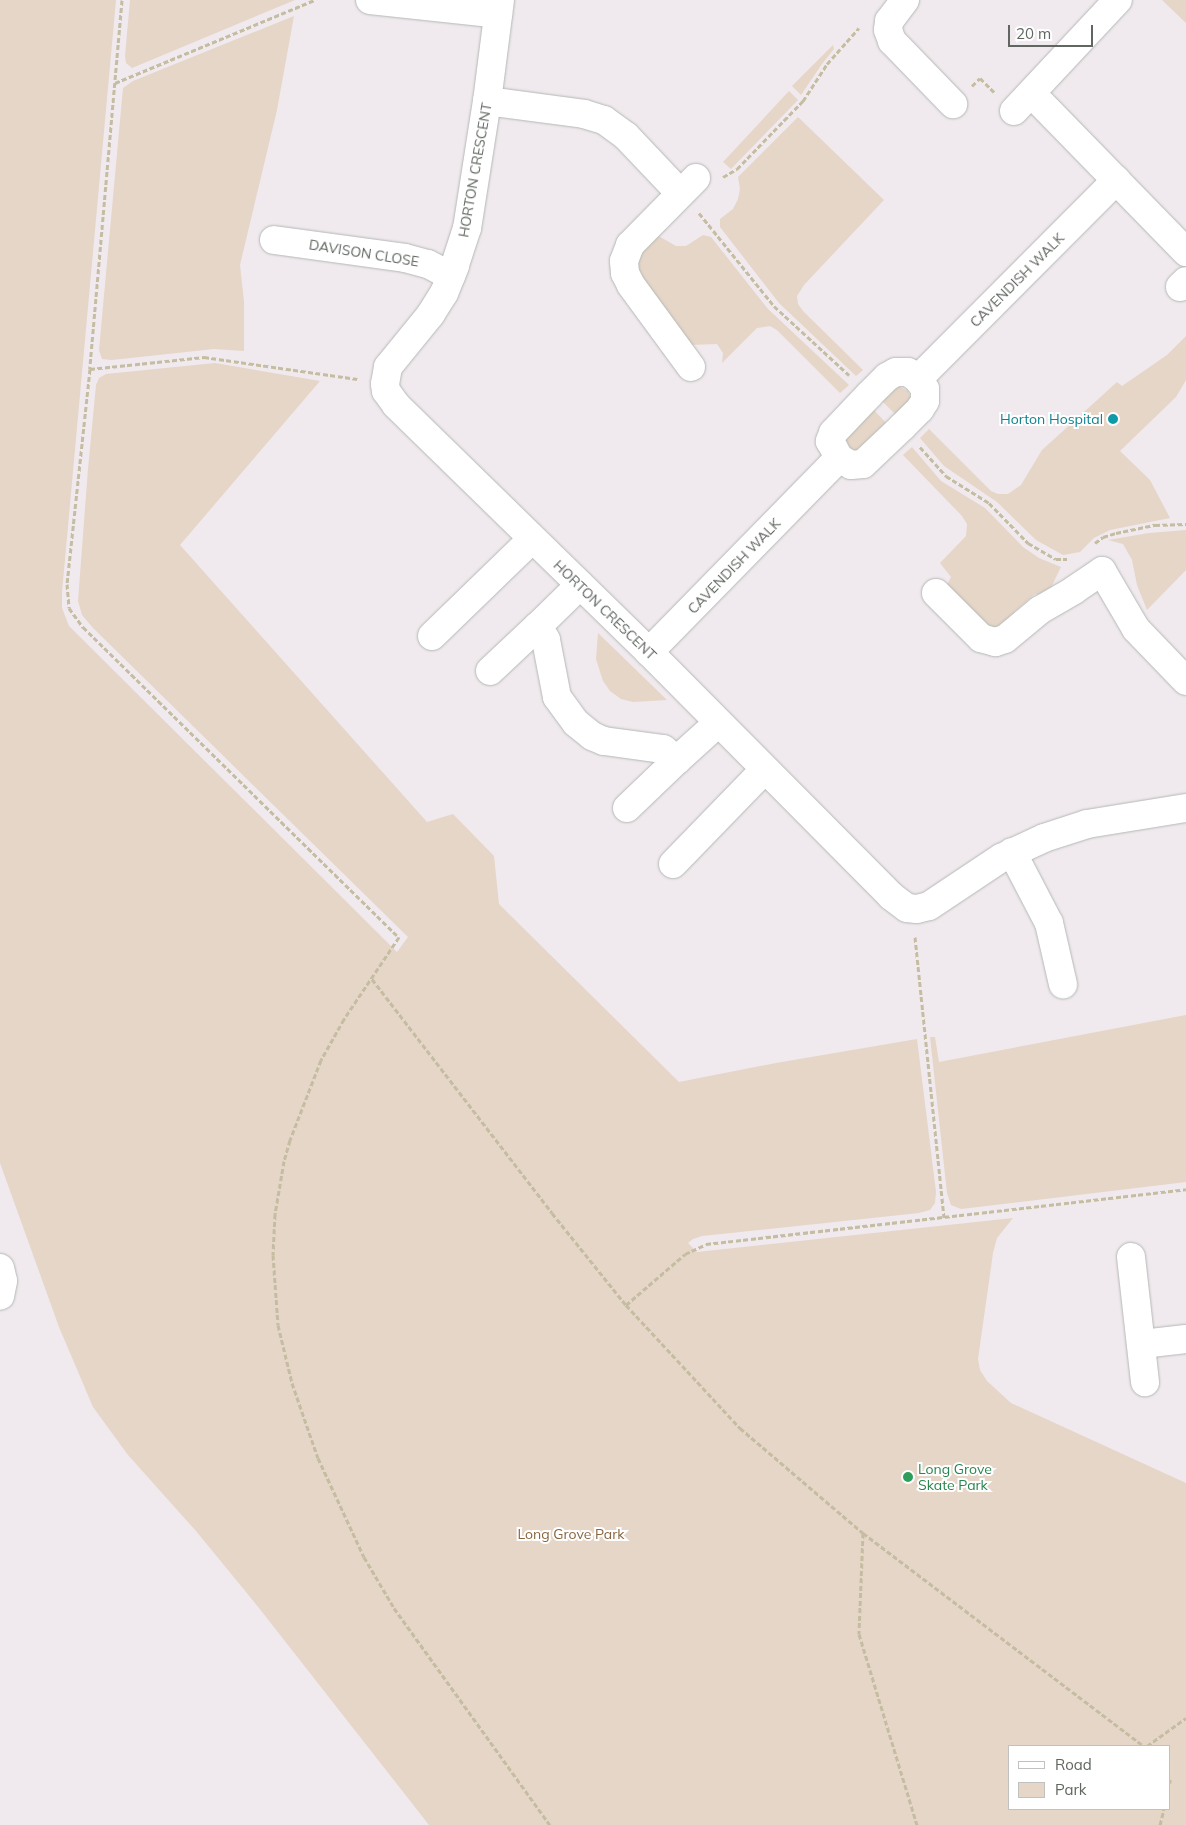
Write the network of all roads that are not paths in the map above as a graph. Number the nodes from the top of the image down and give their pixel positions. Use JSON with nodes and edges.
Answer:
{"nodes":[{"id":1,"x":370,"y":0,"type":"edge"},
{"id":2,"x":905,"y":0,"type":"edge"},
{"id":3,"x":1118,"y":0,"type":"edge"},
{"id":4,"x":499,"y":7,"type":"edge"},
{"id":5,"x":487,"y":102,"type":"junction"},
{"id":6,"x":954,"y":104,"type":"road end"},
{"id":7,"x":1116,"y":180,"type":"junction"},
{"id":8,"x":274,"y":240,"type":"dead end"},
{"id":9,"x":1186,"y":252,"type":"edge"},
{"id":10,"x":451,"y":276,"type":"junction"},
{"id":11,"x":692,"y":367,"type":"dead end"},
{"id":12,"x":918,"y":379,"type":"junction"},
{"id":13,"x":839,"y":458,"type":"junction"},
{"id":14,"x":532,"y":538,"type":"junction"},
{"id":15,"x":580,"y":585,"type":"junction"},
{"id":16,"x":936,"y":593,"type":"dead end"},
{"id":17,"x":538,"y":626,"type":"junction"},
{"id":18,"x":432,"y":636,"type":"dead end"},
{"id":19,"x":649,"y":652,"type":"junction"},
{"id":20,"x":490,"y":672,"type":"dead end"},
{"id":21,"x":1186,"y":681,"type":"edge"},
{"id":22,"x":718,"y":723,"type":"junction"},
{"id":23,"x":677,"y":760,"type":"junction"},
{"id":24,"x":764,"y":770,"type":"junction"},
{"id":25,"x":627,"y":808,"type":"dead end"},
{"id":26,"x":1186,"y":808,"type":"edge"},
{"id":27,"x":1012,"y":852,"type":"junction"},
{"id":28,"x":673,"y":864,"type":"dead end"},
{"id":29,"x":1063,"y":984,"type":"dead end"},
{"id":30,"x":1131,"y":1257,"type":"dead end"},
{"id":31,"x":0,"y":1268,"type":"edge"},
{"id":32,"x":0,"y":1296,"type":"edge"},
{"id":33,"x":1186,"y":1339,"type":"edge"},
{"id":34,"x":1142,"y":1344,"type":"junction"},
{"id":35,"x":1146,"y":1382,"type":"dead end"}],
"edges":[{"from":1,"to":4,"type":"street"},
{"from":2,"to":6,"type":"street"},
{"from":3,"to":7,"type":"street"},
{"from":4,"to":5,"type":"street","name":"HORTON CRESCENT"},
{"from":5,"to":10,"type":"street","name":"HORTON CRESCENT"},
{"from":5,"to":11,"type":"street"},
{"from":7,"to":9,"type":"street"},
{"from":7,"to":12,"type":"street","name":"CAVENDISH WALK"},
{"from":8,"to":10,"type":"street","name":"DAVISON CLOSE"},
{"from":10,"to":14,"type":"street","name":"HORTON CRESCENT"},
{"from":12,"to":13,"type":"street"},
{"from":12,"to":13,"type":"street"},
{"from":13,"to":19,"type":"street","name":"CAVENDISH WALK"},
{"from":14,"to":15,"type":"street","name":"HORTON CRESCENT"},
{"from":14,"to":18,"type":"street"},
{"from":15,"to":17,"type":"street"},
{"from":15,"to":19,"type":"street","name":"HORTON CRESCENT"},
{"from":16,"to":21,"type":"street"},
{"from":17,"to":20,"type":"street"},
{"from":17,"to":23,"type":"street"},
{"from":19,"to":22,"type":"street","name":"HORTON CRESCENT"},
{"from":22,"to":23,"type":"street"},
{"from":22,"to":24,"type":"street","name":"HORTON CRESCENT"},
{"from":23,"to":25,"type":"street"},
{"from":24,"to":27,"type":"street","name":"HORTON CRESCENT"},
{"from":24,"to":28,"type":"street"},
{"from":26,"to":27,"type":"street"},
{"from":27,"to":29,"type":"street"},
{"from":30,"to":34,"type":"street"},
{"from":31,"to":32,"type":"street"},
{"from":33,"to":34,"type":"street"},
{"from":34,"to":35,"type":"street"}]}
